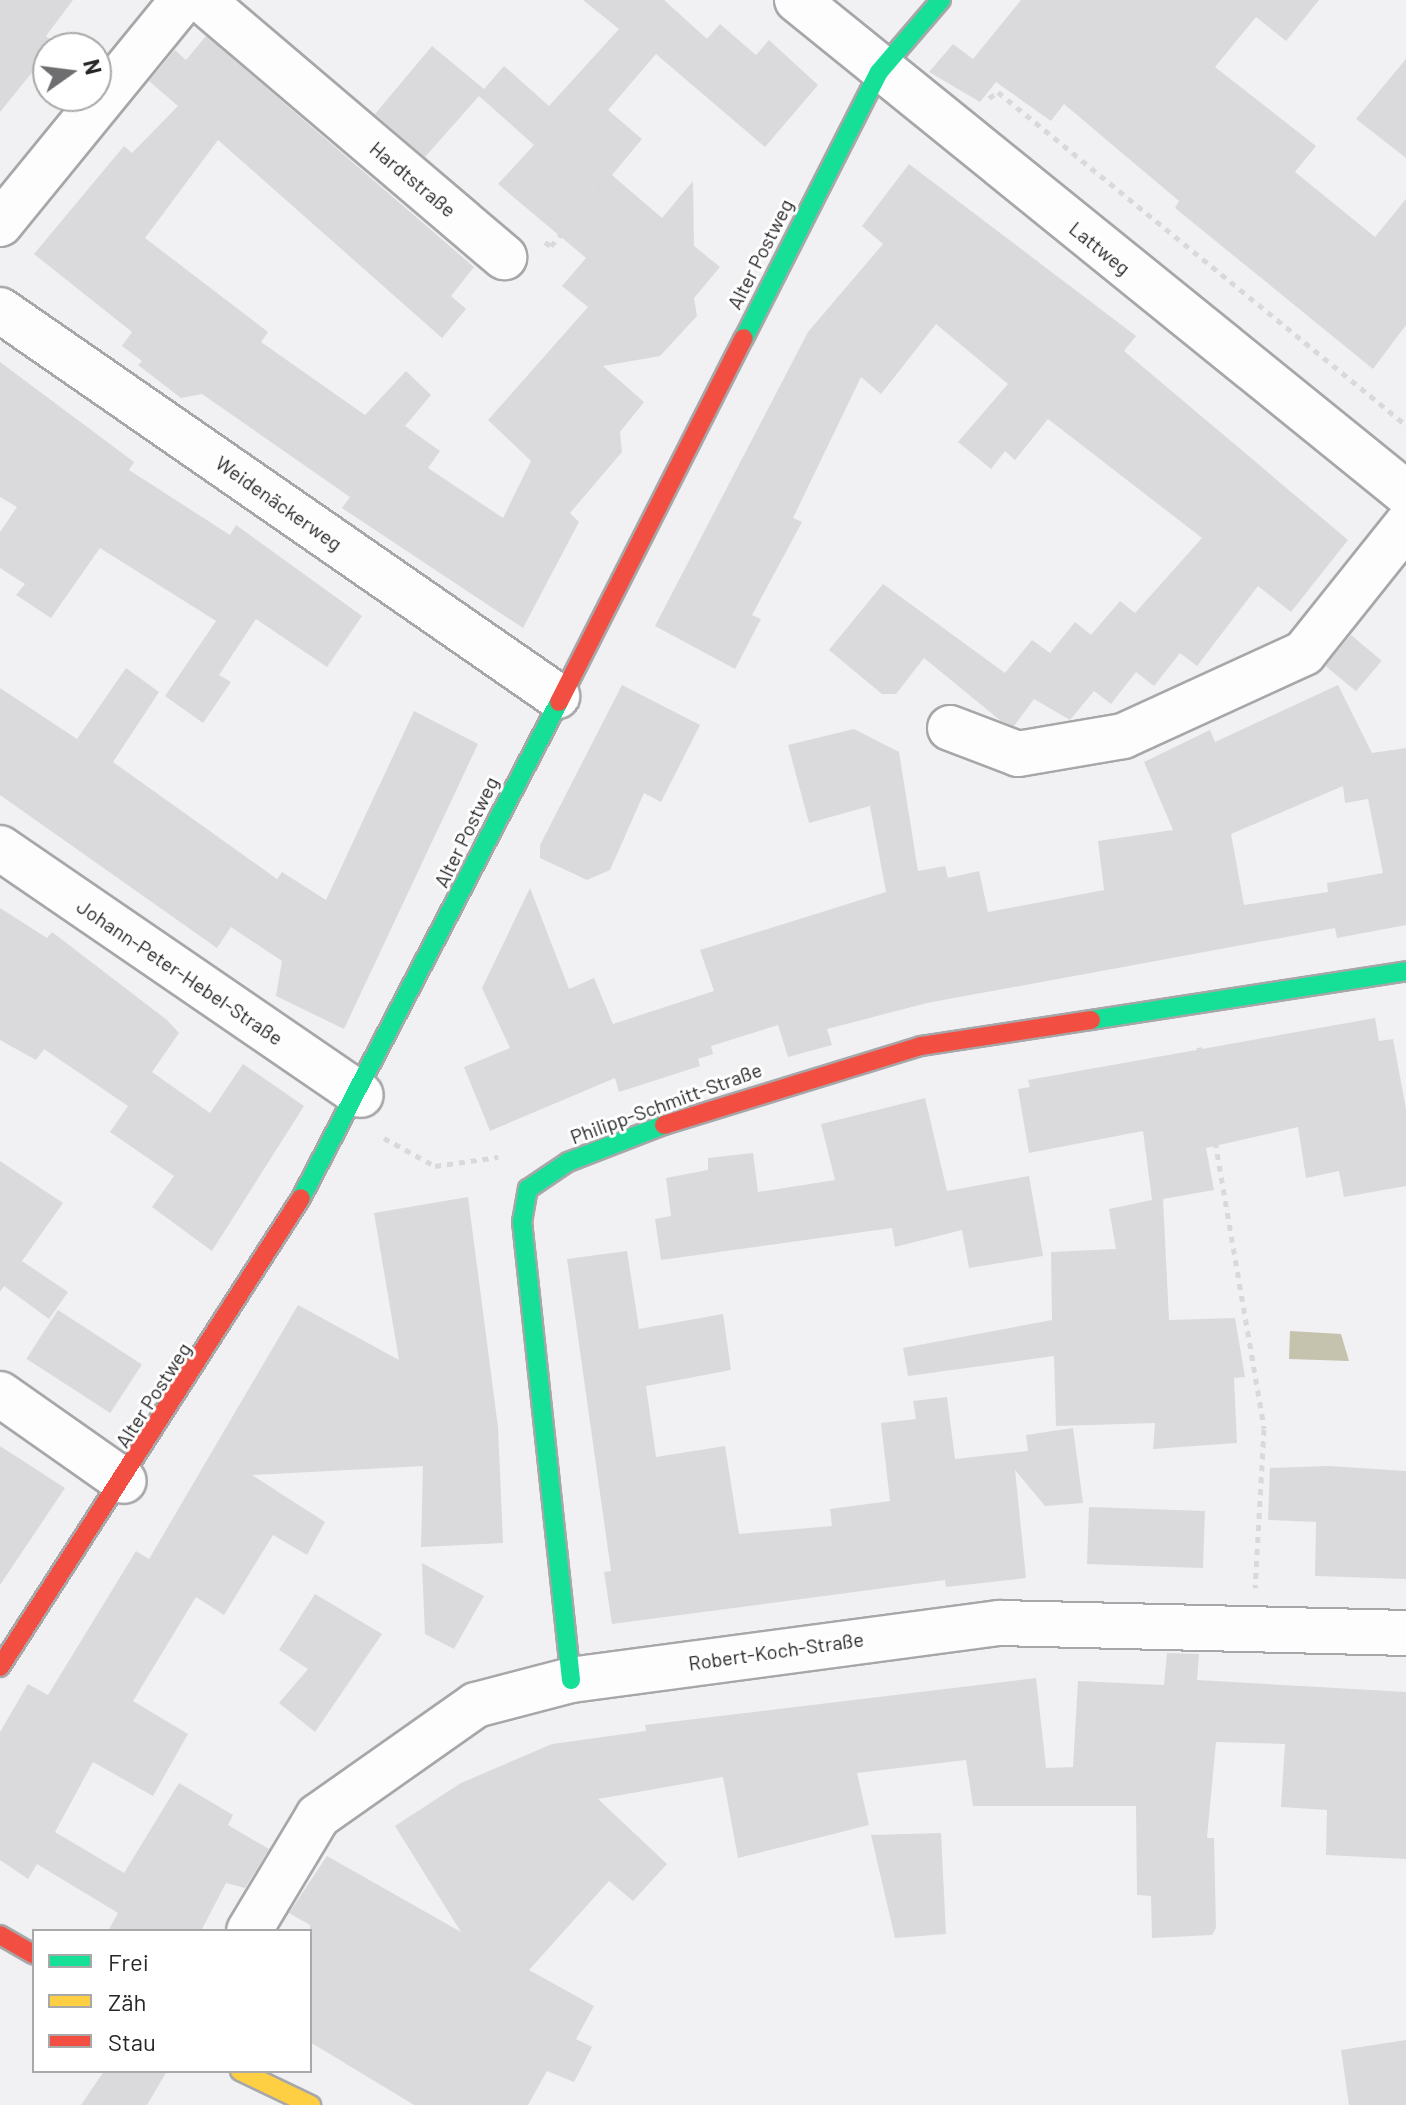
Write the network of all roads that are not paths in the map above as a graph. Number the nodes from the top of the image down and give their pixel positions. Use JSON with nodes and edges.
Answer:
{"nodes":[{"id":1,"x":183,"y":0,"type":"edge"},
{"id":2,"x":202,"y":0,"type":"edge"},
{"id":3,"x":797,"y":0,"type":"edge"},
{"id":4,"x":941,"y":0,"type":"edge"},
{"id":5,"x":879,"y":72,"type":"junction"},
{"id":6,"x":0,"y":224,"type":"edge"},
{"id":7,"x":504,"y":257,"type":"road end"},
{"id":8,"x":0,"y":310,"type":"edge"},
{"id":9,"x":1406,"y":493,"type":"edge"},
{"id":10,"x":1406,"y":525,"type":"edge"},
{"id":11,"x":557,"y":696,"type":"junction"},
{"id":12,"x":950,"y":728,"type":"dead end"},
{"id":13,"x":0,"y":848,"type":"edge"},
{"id":14,"x":1406,"y":971,"type":"edge"},
{"id":15,"x":354,"y":1107,"type":"junction"},
{"id":16,"x":0,"y":1394,"type":"edge"},
{"id":17,"x":124,"y":1481,"type":"junction"},
{"id":18,"x":1406,"y":1633,"type":"edge"},
{"id":19,"x":0,"y":1667,"type":"edge"},
{"id":20,"x":571,"y":1680,"type":"junction"},
{"id":21,"x":250,"y":1929,"type":"edge"},
{"id":22,"x":0,"y":1935,"type":"edge"},
{"id":23,"x":32,"y":1954,"type":"edge"},
{"id":24,"x":244,"y":2073,"type":"edge"},
{"id":25,"x":311,"y":2105,"type":"edge"}],
"edges":[{"from":1,"to":6,"type":"street"},
{"from":2,"to":7,"type":"street","name":"Hardtstraße"},
{"from":3,"to":5,"type":"street","name":"Lattweg"},
{"from":4,"to":5,"type":"street","name":"Alter Postweg"},
{"from":5,"to":9,"type":"street","name":"Lattweg"},
{"from":5,"to":11,"type":"street","name":"Alter Postweg"},
{"from":8,"to":11,"type":"street","name":"Weidenäckerweg"},
{"from":10,"to":12,"type":"street"},
{"from":11,"to":15,"type":"street","name":"Alter Postweg"},
{"from":13,"to":15,"type":"street","name":"Johann-Peter-Hebel-Straße"},
{"from":14,"to":20,"type":"street","name":"Philipp-Schmitt-Straße"},
{"from":15,"to":17,"type":"street","name":"Alter Postweg"},
{"from":16,"to":17,"type":"street"},
{"from":17,"to":19,"type":"street","name":"Alter Postweg"},
{"from":18,"to":20,"type":"street","name":"Robert-Koch-Straße"},
{"from":20,"to":21,"type":"street","name":"Robert-Koch-Straße"},
{"from":22,"to":23,"type":"street"},
{"from":24,"to":25,"type":"street"}]}
